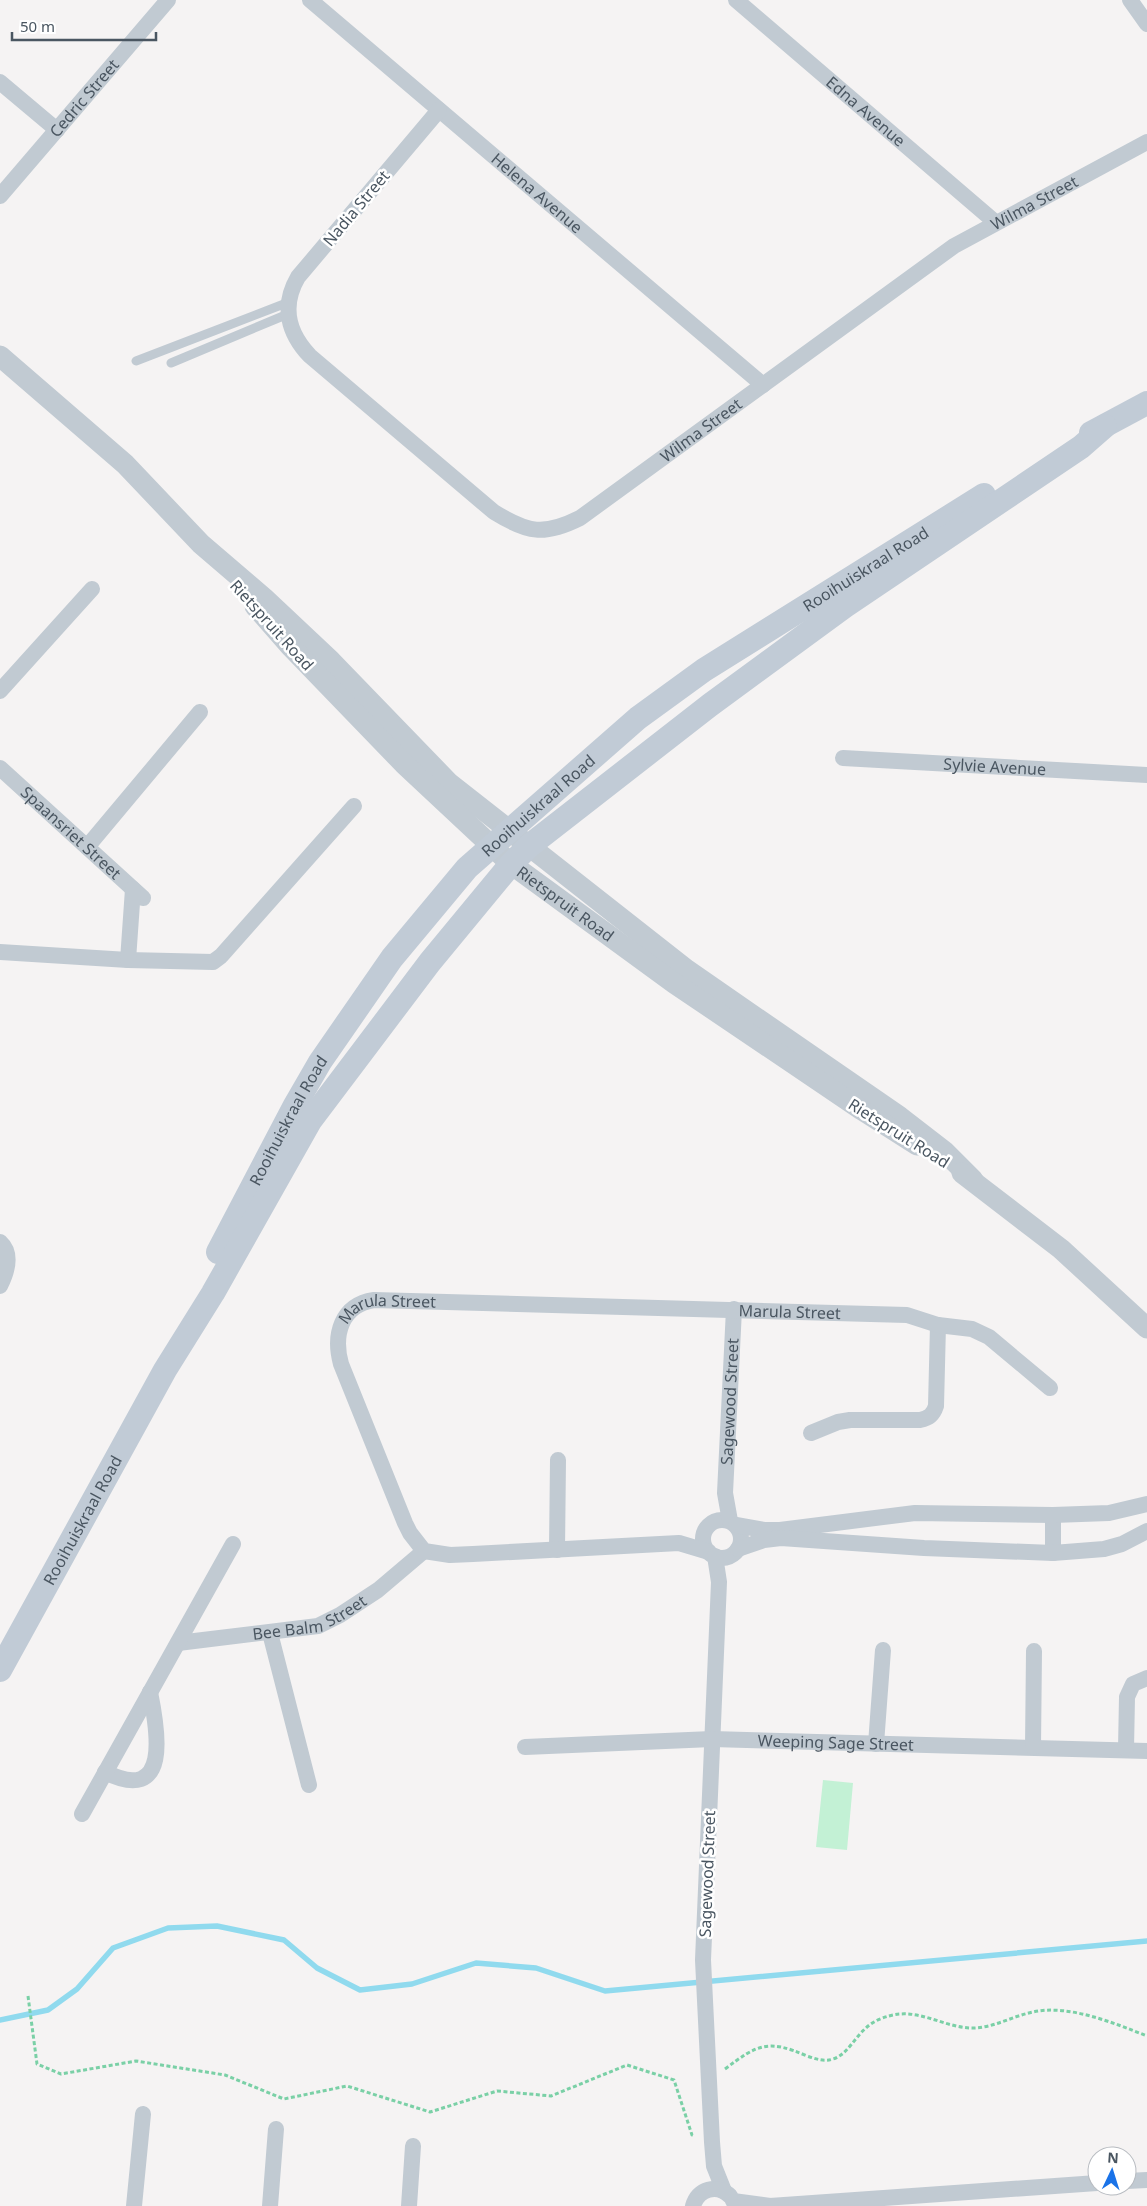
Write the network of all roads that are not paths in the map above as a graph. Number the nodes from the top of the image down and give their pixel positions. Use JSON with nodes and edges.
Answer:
{"nodes":[{"id":1,"x":168,"y":0,"type":"edge"},
{"id":2,"x":310,"y":0,"type":"edge"},
{"id":3,"x":736,"y":0,"type":"edge"},
{"id":4,"x":1130,"y":0,"type":"edge"},
{"id":5,"x":1147,"y":24,"type":"edge"},
{"id":6,"x":0,"y":82,"type":"edge"},
{"id":7,"x":439,"y":110,"type":"junction"},
{"id":8,"x":57,"y":130,"type":"junction"},
{"id":9,"x":1147,"y":142,"type":"edge"},
{"id":10,"x":0,"y":196,"type":"edge"},
{"id":11,"x":995,"y":222,"type":"junction"},
{"id":12,"x":289,"y":308,"type":"junction"},
{"id":13,"x":0,"y":356,"type":"edge"},
{"id":14,"x":136,"y":361,"type":"dead end"},
{"id":15,"x":171,"y":364,"type":"dead end"},
{"id":16,"x":763,"y":385,"type":"junction"},
{"id":17,"x":1147,"y":403,"type":"edge"},
{"id":18,"x":1105,"y":426,"type":"junction"},
{"id":19,"x":215,"y":558,"type":"junction"},
{"id":20,"x":92,"y":589,"type":"dead end"},
{"id":21,"x":0,"y":691,"type":"edge"},
{"id":22,"x":200,"y":712,"type":"dead end"},
{"id":23,"x":843,"y":758,"type":"dead end"},
{"id":24,"x":0,"y":768,"type":"edge"},
{"id":25,"x":1147,"y":776,"type":"edge"},
{"id":26,"x":354,"y":806,"type":"dead end"},
{"id":27,"x":509,"y":830,"type":"junction"},
{"id":28,"x":491,"y":845,"type":"junction"},
{"id":29,"x":529,"y":846,"type":"junction"},
{"id":30,"x":87,"y":847,"type":"junction"},
{"id":31,"x":512,"y":864,"type":"junction"},
{"id":32,"x":0,"y":952,"type":"edge"},
{"id":33,"x":128,"y":960,"type":"junction"},
{"id":34,"x":973,"y":1180,"type":"junction"},
{"id":35,"x":0,"y":1242,"type":"edge"},
{"id":36,"x":0,"y":1286,"type":"edge"},
{"id":37,"x":734,"y":1309,"type":"junction"},
{"id":38,"x":938,"y":1325,"type":"junction"},
{"id":39,"x":1147,"y":1328,"type":"edge"},
{"id":40,"x":165,"y":1370,"type":"junction"},
{"id":41,"x":1050,"y":1388,"type":"dead end"},
{"id":42,"x":811,"y":1433,"type":"dead end"},
{"id":43,"x":558,"y":1460,"type":"dead end"},
{"id":44,"x":724,"y":1493,"type":"junction"},
{"id":45,"x":1147,"y":1504,"type":"edge"},
{"id":46,"x":1053,"y":1515,"type":"junction"},
{"id":47,"x":733,"y":1523,"type":"junction"},
{"id":48,"x":708,"y":1527,"type":"junction"},
{"id":49,"x":1147,"y":1531,"type":"edge"},
{"id":50,"x":679,"y":1543,"type":"junction"},
{"id":51,"x":233,"y":1544,"type":"dead end"},
{"id":52,"x":556,"y":1550,"type":"junction"},
{"id":53,"x":424,"y":1551,"type":"junction"},
{"id":54,"x":723,"y":1553,"type":"junction"},
{"id":55,"x":1053,"y":1553,"type":"junction"},
{"id":56,"x":270,"y":1632,"type":"junction"},
{"id":57,"x":178,"y":1643,"type":"junction"},
{"id":58,"x":883,"y":1650,"type":"dead end"},
{"id":59,"x":1034,"y":1651,"type":"dead end"},
{"id":60,"x":0,"y":1670,"type":"edge"},
{"id":61,"x":1147,"y":1678,"type":"edge"},
{"id":62,"x":150,"y":1692,"type":"junction"},
{"id":63,"x":712,"y":1739,"type":"junction"},
{"id":64,"x":876,"y":1744,"type":"junction"},
{"id":65,"x":525,"y":1746,"type":"dead end"},
{"id":66,"x":1033,"y":1748,"type":"junction"},
{"id":67,"x":1126,"y":1749,"type":"junction"},
{"id":68,"x":1147,"y":1751,"type":"edge"},
{"id":69,"x":105,"y":1772,"type":"junction"},
{"id":70,"x":309,"y":1785,"type":"dead end"},
{"id":71,"x":82,"y":1814,"type":"dead end"},
{"id":72,"x":143,"y":2114,"type":"dead end"},
{"id":73,"x":276,"y":2129,"type":"dead end"},
{"id":74,"x":413,"y":2146,"type":"dead end"},
{"id":75,"x":714,"y":2166,"type":"junction"},
{"id":76,"x":1087,"y":2184,"type":"edge"},
{"id":77,"x":731,"y":2199,"type":"edge"},
{"id":78,"x":695,"y":2200,"type":"edge"},
{"id":79,"x":134,"y":2206,"type":"edge"},
{"id":80,"x":270,"y":2206,"type":"edge"},
{"id":81,"x":409,"y":2206,"type":"edge"},
{"id":82,"x":770,"y":2206,"type":"edge"}],
"edges":[{"from":1,"to":8,"type":"street","name":"Cedric Street"},
{"from":2,"to":7,"type":"street","name":"Helena Avenue"},
{"from":3,"to":11,"type":"street","name":"Edna Avenue"},
{"from":4,"to":5,"type":"street"},
{"from":6,"to":8,"type":"street"},
{"from":7,"to":12,"type":"street","name":"Nadia Street"},
{"from":7,"to":16,"type":"street","name":"Helena Avenue"},
{"from":8,"to":10,"type":"street","name":"Cedric Street"},
{"from":9,"to":11,"type":"street","name":"Wilma Street"},
{"from":11,"to":16,"type":"street","name":"Wilma Street"},
{"from":12,"to":14,"type":"lane"},
{"from":12,"to":15,"type":"lane"},
{"from":12,"to":16,"type":"street","name":"Wilma Street"},
{"from":13,"to":19,"type":"street","name":"Rietspruit Road"},
{"from":17,"to":18,"type":"main road","name":"Rooihuiskraal Road"},
{"from":18,"to":27,"type":"main road","name":"Rooihuiskraal Road"},
{"from":18,"to":29,"type":"main road","name":"Rooihuiskraal Road"},
{"from":19,"to":27,"type":"street","name":"Rietspruit Road"},
{"from":19,"to":28,"type":"street","name":"Rietspruit Road"},
{"from":20,"to":21,"type":"street"},
{"from":22,"to":30,"type":"street"},
{"from":23,"to":25,"type":"street","name":"Sylvie Avenue"},
{"from":24,"to":30,"type":"street","name":"Spaansriet Street"},
{"from":26,"to":33,"type":"street"},
{"from":27,"to":28,"type":"main road","name":"Rooihuiskraal Road"},
{"from":27,"to":29,"type":"street","name":"Rietspruit Road"},
{"from":28,"to":31,"type":"street","name":"Rietspruit Road"},
{"from":28,"to":40,"type":"main road","name":"Rooihuiskraal Road"},
{"from":29,"to":31,"type":"main road","name":"Rooihuiskraal Road"},
{"from":29,"to":34,"type":"street","name":"Rietspruit Road"},
{"from":30,"to":33,"type":"street","name":"Spaansriet Street"},
{"from":31,"to":34,"type":"street","name":"Rietspruit Road"},
{"from":31,"to":40,"type":"main road","name":"Rooihuiskraal Road"},
{"from":32,"to":33,"type":"street"},
{"from":34,"to":39,"type":"street","name":"Rietspruit Road"},
{"from":35,"to":36,"type":"street"},
{"from":37,"to":38,"type":"street","name":"Marula Street"},
{"from":37,"to":44,"type":"street","name":"Sagewood Street"},
{"from":37,"to":53,"type":"street","name":"Marula Street"},
{"from":38,"to":41,"type":"street","name":"Marula Street"},
{"from":38,"to":42,"type":"street"},
{"from":40,"to":60,"type":"main road","name":"Rooihuiskraal Road"},
{"from":43,"to":52,"type":"street"},
{"from":44,"to":47,"type":"street","name":"Sagewood Street"},
{"from":44,"to":48,"type":"street","name":"Sagewood Street"},
{"from":45,"to":46,"type":"street"},
{"from":46,"to":47,"type":"street"},
{"from":46,"to":55,"type":"street"},
{"from":47,"to":48,"type":"street"},
{"from":47,"to":54,"type":"street"},
{"from":48,"to":50,"type":"street"},
{"from":48,"to":54,"type":"street"},
{"from":49,"to":55,"type":"street"},
{"from":50,"to":52,"type":"street"},
{"from":50,"to":54,"type":"street"},
{"from":51,"to":57,"type":"street"},
{"from":52,"to":53,"type":"street"},
{"from":53,"to":56,"type":"street","name":"Bee Balm Street"},
{"from":54,"to":55,"type":"street"},
{"from":54,"to":63,"type":"street","name":"Sagewood Street"},
{"from":56,"to":57,"type":"street","name":"Bee Balm Street"},
{"from":56,"to":70,"type":"street"},
{"from":57,"to":62,"type":"street"},
{"from":58,"to":64,"type":"street"},
{"from":59,"to":66,"type":"street"},
{"from":61,"to":67,"type":"street"},
{"from":62,"to":69,"type":"street"},
{"from":62,"to":69,"type":"street"},
{"from":63,"to":64,"type":"street","name":"Weeping Sage Street"},
{"from":63,"to":65,"type":"street","name":"Weeping Sage Street"},
{"from":63,"to":75,"type":"street","name":"Sagewood Street"},
{"from":64,"to":66,"type":"street","name":"Weeping Sage Street"},
{"from":66,"to":67,"type":"street","name":"Weeping Sage Street"},
{"from":67,"to":68,"type":"street","name":"Weeping Sage Street"},
{"from":69,"to":71,"type":"street"},
{"from":72,"to":79,"type":"street"},
{"from":73,"to":80,"type":"street"},
{"from":74,"to":81,"type":"street"},
{"from":75,"to":77,"type":"street","name":"Sagewood Street"},
{"from":75,"to":78,"type":"street","name":"Sagewood Street"},
{"from":76,"to":82,"type":"street"},
{"from":77,"to":78,"type":"street"},
{"from":77,"to":82,"type":"street"}]}
